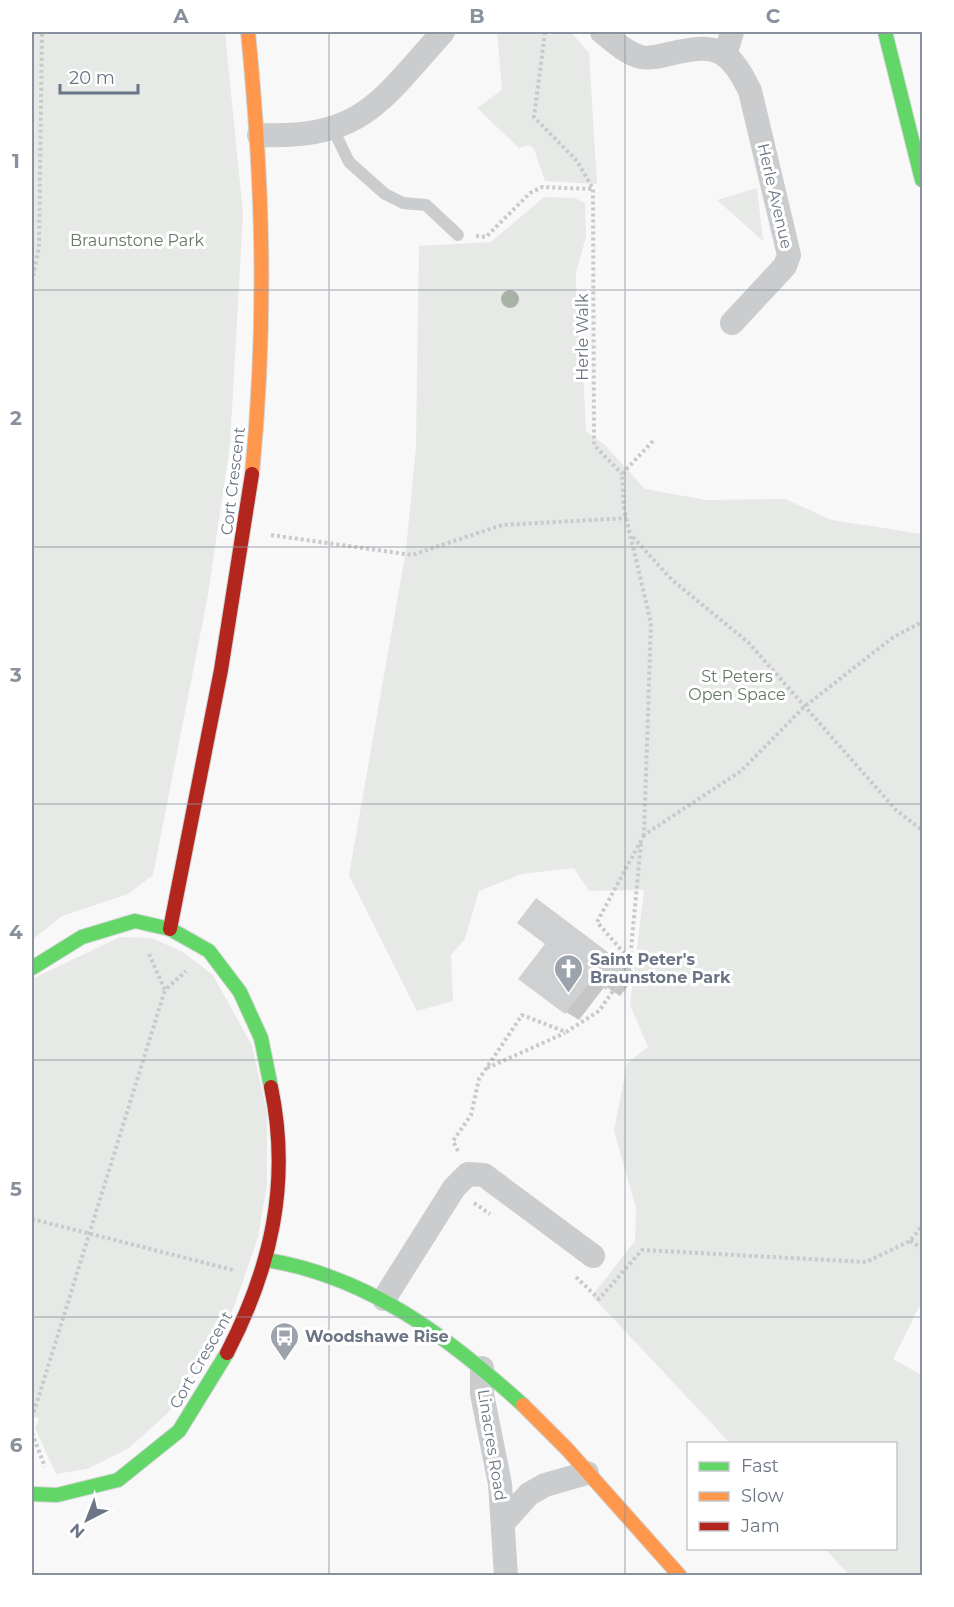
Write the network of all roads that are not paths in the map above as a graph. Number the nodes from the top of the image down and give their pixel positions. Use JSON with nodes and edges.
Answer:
{"nodes":[{"id":1,"x":248,"y":32,"type":"edge"},
{"id":2,"x":443,"y":32,"type":"edge"},
{"id":3,"x":602,"y":32,"type":"edge"},
{"id":4,"x":732,"y":32,"type":"edge"},
{"id":5,"x":885,"y":32,"type":"edge"},
{"id":6,"x":725,"y":56,"type":"junction"},
{"id":7,"x":333,"y":129,"type":"junction"},
{"id":8,"x":259,"y":135,"type":"junction"},
{"id":9,"x":922,"y":180,"type":"edge"},
{"id":10,"x":458,"y":235,"type":"road end"},
{"id":11,"x":732,"y":323,"type":"dead end"},
{"id":12,"x":170,"y":929,"type":"junction"},
{"id":13,"x":32,"y":968,"type":"edge"},
{"id":14,"x":593,"y":1256,"type":"dead end"},
{"id":15,"x":267,"y":1260,"type":"junction"},
{"id":16,"x":384,"y":1299,"type":"junction"},
{"id":17,"x":482,"y":1368,"type":"junction"},
{"id":18,"x":587,"y":1473,"type":"junction"},
{"id":19,"x":32,"y":1494,"type":"edge"},
{"id":20,"x":504,"y":1522,"type":"junction"},
{"id":21,"x":506,"y":1575,"type":"edge"},
{"id":22,"x":680,"y":1575,"type":"edge"}],
"edges":[{"from":1,"to":8,"type":"street","name":"Cort Crescent"},
{"from":2,"to":7,"type":"street"},
{"from":3,"to":6,"type":"street"},
{"from":4,"to":6,"type":"street"},
{"from":5,"to":9,"type":"street"},
{"from":6,"to":11,"type":"street","name":"Herle Avenue"},
{"from":7,"to":8,"type":"street"},
{"from":7,"to":10,"type":"lane"},
{"from":8,"to":12,"type":"street","name":"Cort Crescent"},
{"from":12,"to":13,"type":"street","name":"Cort Crescent"},
{"from":12,"to":15,"type":"street","name":"Cort Crescent"},
{"from":14,"to":16,"type":"street"},
{"from":15,"to":16,"type":"street"},
{"from":15,"to":19,"type":"street","name":"Cort Crescent"},
{"from":16,"to":17,"type":"street"},
{"from":17,"to":18,"type":"street"},
{"from":17,"to":20,"type":"street","name":"Linacres Road"},
{"from":18,"to":20,"type":"street","name":"Linacres Road"},
{"from":18,"to":22,"type":"street"},
{"from":20,"to":21,"type":"street","name":"Linacres Road"}]}
